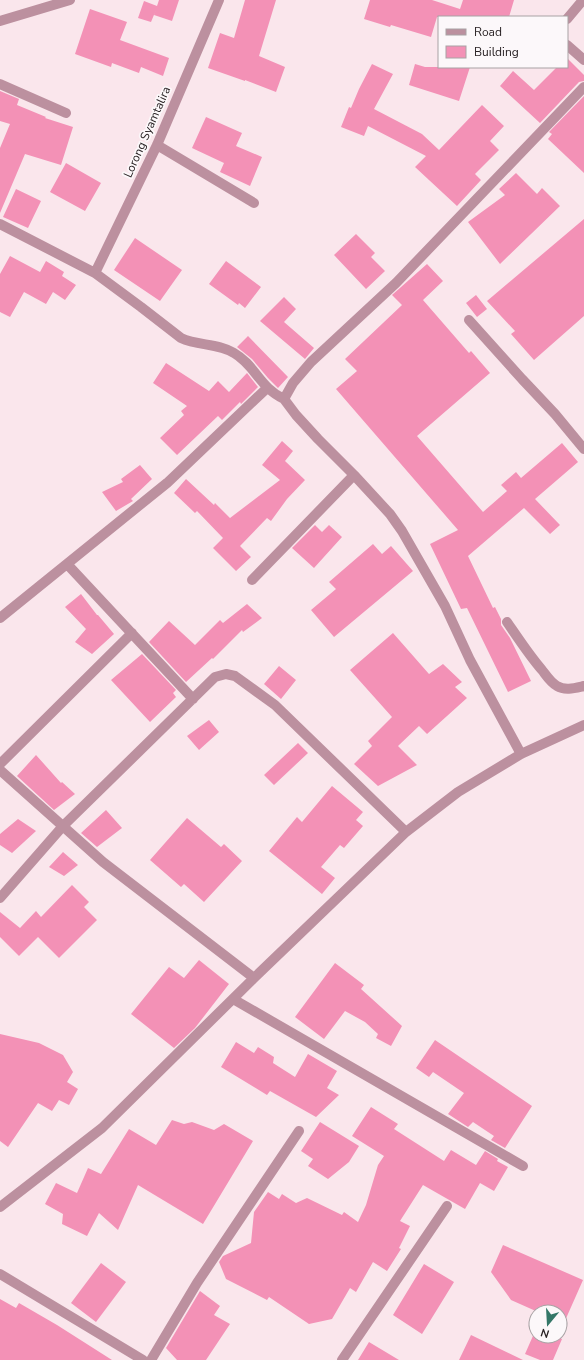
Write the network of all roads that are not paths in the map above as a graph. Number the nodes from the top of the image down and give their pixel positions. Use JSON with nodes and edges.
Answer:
{"nodes":[{"id":1,"x":70,"y":0,"type":"edge"},
{"id":2,"x":219,"y":0,"type":"edge"},
{"id":3,"x":583,"y":0,"type":"edge"},
{"id":4,"x":568,"y":18,"type":"edge"},
{"id":5,"x":0,"y":21,"type":"edge"},
{"id":6,"x":568,"y":46,"type":"edge"},
{"id":7,"x":584,"y":60,"type":"edge"},
{"id":8,"x":0,"y":84,"type":"edge"},
{"id":9,"x":584,"y":87,"type":"edge"},
{"id":10,"x":66,"y":114,"type":"dead end"},
{"id":11,"x":157,"y":145,"type":"junction"},
{"id":12,"x":254,"y":203,"type":"dead end"},
{"id":13,"x":0,"y":224,"type":"edge"},
{"id":14,"x":95,"y":273,"type":"junction"},
{"id":15,"x":469,"y":320,"type":"dead end"},
{"id":16,"x":267,"y":388,"type":"junction"},
{"id":17,"x":284,"y":399,"type":"junction"},
{"id":18,"x":584,"y":449,"type":"edge"},
{"id":19,"x":354,"y":474,"type":"junction"},
{"id":20,"x":67,"y":564,"type":"junction"},
{"id":21,"x":252,"y":580,"type":"dead end"},
{"id":22,"x":0,"y":618,"type":"edge"},
{"id":23,"x":507,"y":622,"type":"dead end"},
{"id":24,"x":132,"y":633,"type":"junction"},
{"id":25,"x":584,"y":686,"type":"edge"},
{"id":26,"x":193,"y":699,"type":"junction"},
{"id":27,"x":584,"y":726,"type":"edge"},
{"id":28,"x":521,"y":754,"type":"junction"},
{"id":29,"x":0,"y":764,"type":"edge"},
{"id":30,"x":0,"y":770,"type":"edge"},
{"id":31,"x":63,"y":826,"type":"junction"},
{"id":32,"x":406,"y":832,"type":"junction"},
{"id":33,"x":0,"y":898,"type":"edge"},
{"id":34,"x":254,"y":978,"type":"junction"},
{"id":35,"x":233,"y":999,"type":"junction"},
{"id":36,"x":299,"y":1131,"type":"dead end"},
{"id":37,"x":523,"y":1166,"type":"dead end"},
{"id":38,"x":447,"y":1206,"type":"dead end"},
{"id":39,"x":0,"y":1207,"type":"edge"},
{"id":40,"x":0,"y":1274,"type":"edge"},
{"id":41,"x":143,"y":1360,"type":"edge"},
{"id":42,"x":151,"y":1360,"type":"edge"},
{"id":43,"x":342,"y":1360,"type":"edge"}],
"edges":[{"from":1,"to":5,"type":"street"},
{"from":2,"to":11,"type":"street","name":"Lorong Syamtalira"},
{"from":3,"to":4,"type":"street"},
{"from":6,"to":7,"type":"street"},
{"from":8,"to":10,"type":"street"},
{"from":9,"to":17,"type":"street"},
{"from":11,"to":12,"type":"street"},
{"from":11,"to":14,"type":"street","name":"Lorong Syamtalira"},
{"from":13,"to":14,"type":"street"},
{"from":14,"to":16,"type":"street"},
{"from":15,"to":18,"type":"street"},
{"from":16,"to":17,"type":"street"},
{"from":16,"to":20,"type":"street"},
{"from":17,"to":19,"type":"street"},
{"from":19,"to":21,"type":"street"},
{"from":19,"to":28,"type":"street"},
{"from":20,"to":22,"type":"street"},
{"from":20,"to":24,"type":"street"},
{"from":23,"to":25,"type":"street"},
{"from":24,"to":26,"type":"street"},
{"from":24,"to":29,"type":"street"},
{"from":26,"to":31,"type":"street"},
{"from":26,"to":32,"type":"street"},
{"from":27,"to":28,"type":"street"},
{"from":28,"to":32,"type":"street"},
{"from":30,"to":31,"type":"street"},
{"from":31,"to":33,"type":"street"},
{"from":31,"to":34,"type":"street"},
{"from":32,"to":34,"type":"street"},
{"from":34,"to":35,"type":"street"},
{"from":35,"to":37,"type":"street"},
{"from":35,"to":39,"type":"street"},
{"from":36,"to":42,"type":"street"},
{"from":38,"to":43,"type":"street"},
{"from":40,"to":41,"type":"street"}]}
